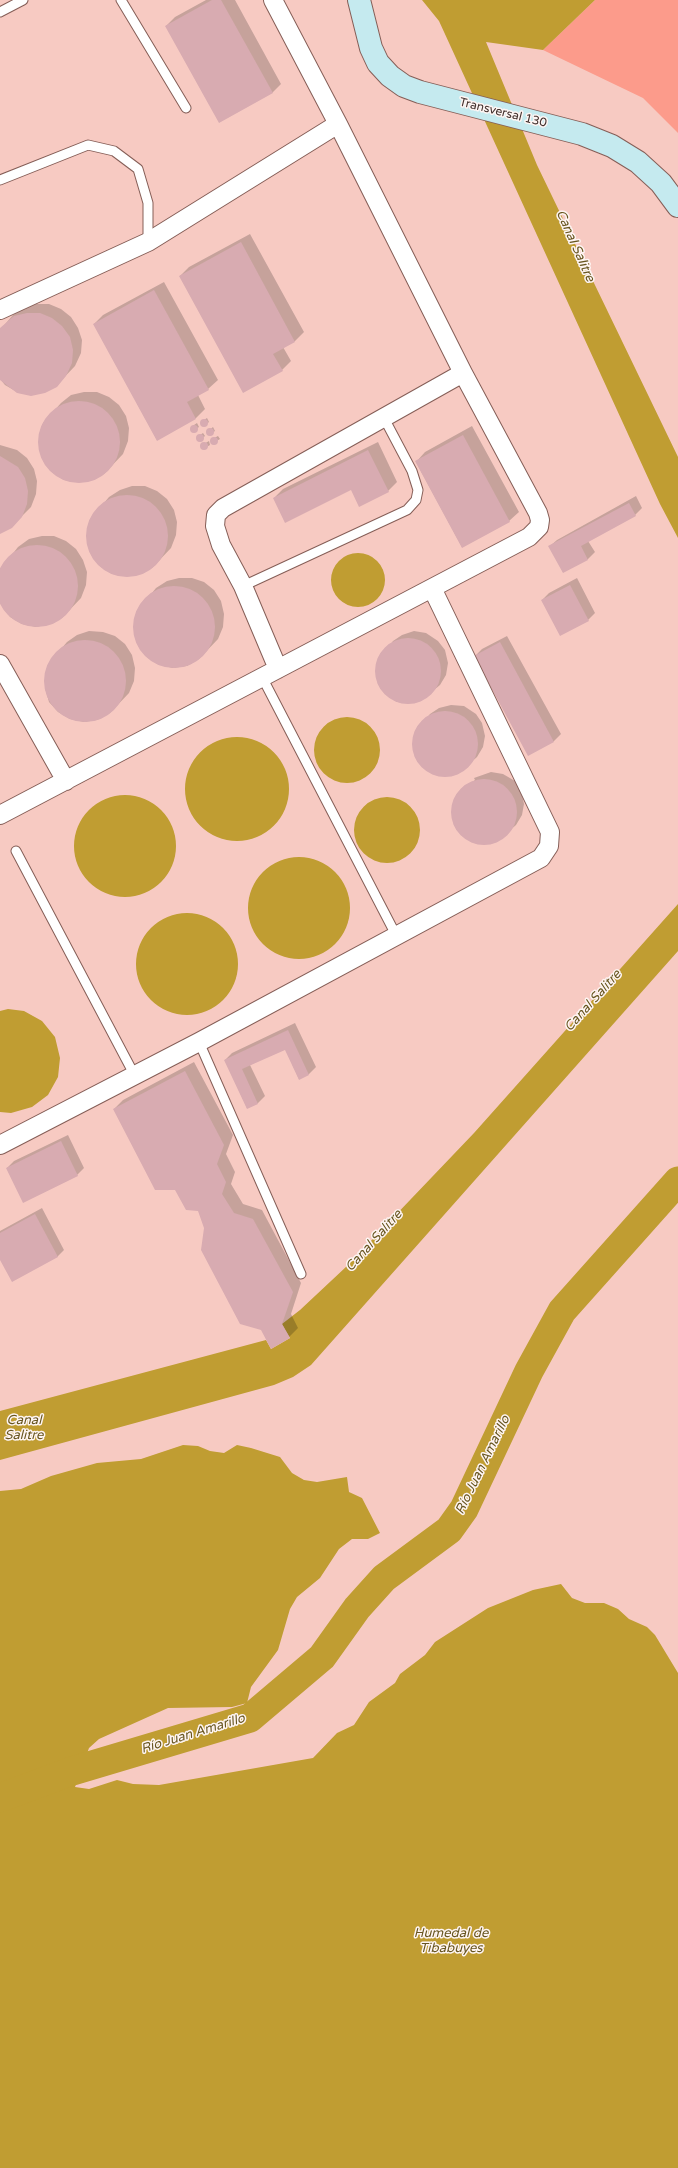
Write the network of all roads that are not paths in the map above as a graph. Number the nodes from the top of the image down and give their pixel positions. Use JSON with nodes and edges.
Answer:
{"nodes":[{"id":1,"x":23,"y":0,"type":"edge"},
{"id":2,"x":121,"y":0,"type":"edge"},
{"id":3,"x":273,"y":0,"type":"edge"},
{"id":4,"x":359,"y":0,"type":"edge"},
{"id":5,"x":0,"y":12,"type":"edge"},
{"id":6,"x":186,"y":108,"type":"dead end"},
{"id":7,"x":338,"y":124,"type":"junction"},
{"id":8,"x":0,"y":180,"type":"edge"},
{"id":9,"x":678,"y":206,"type":"edge"},
{"id":10,"x":148,"y":242,"type":"junction"},
{"id":11,"x":0,"y":310,"type":"edge"},
{"id":12,"x":463,"y":373,"type":"junction"},
{"id":13,"x":384,"y":418,"type":"junction"},
{"id":14,"x":243,"y":586,"type":"junction"},
{"id":15,"x":432,"y":588,"type":"junction"},
{"id":16,"x":0,"y":664,"type":"edge"},
{"id":17,"x":270,"y":673,"type":"junction"},
{"id":18,"x":66,"y":781,"type":"junction"},
{"id":19,"x":0,"y":815,"type":"edge"},
{"id":20,"x":16,"y":851,"type":"dead end"},
{"id":21,"x":396,"y":935,"type":"junction"},
{"id":22,"x":199,"y":1042,"type":"junction"},
{"id":23,"x":135,"y":1076,"type":"junction"},
{"id":24,"x":0,"y":1145,"type":"edge"},
{"id":25,"x":301,"y":1274,"type":"dead end"}],
"edges":[{"from":1,"to":5,"type":"lane"},
{"from":2,"to":6,"type":"lane"},
{"from":3,"to":7,"type":"street"},
{"from":4,"to":9,"type":"main road","name":"Transversal 130"},
{"from":7,"to":10,"type":"street"},
{"from":7,"to":12,"type":"street"},
{"from":8,"to":10,"type":"lane"},
{"from":10,"to":11,"type":"street"},
{"from":12,"to":13,"type":"street"},
{"from":12,"to":15,"type":"street"},
{"from":13,"to":14,"type":"street"},
{"from":13,"to":14,"type":"lane"},
{"from":14,"to":17,"type":"street"},
{"from":15,"to":17,"type":"street"},
{"from":15,"to":21,"type":"street"},
{"from":16,"to":18,"type":"street"},
{"from":17,"to":18,"type":"street"},
{"from":17,"to":21,"type":"lane"},
{"from":18,"to":19,"type":"street"},
{"from":20,"to":23,"type":"lane"},
{"from":21,"to":22,"type":"street"},
{"from":22,"to":23,"type":"street"},
{"from":22,"to":25,"type":"lane"},
{"from":23,"to":24,"type":"street"}]}
